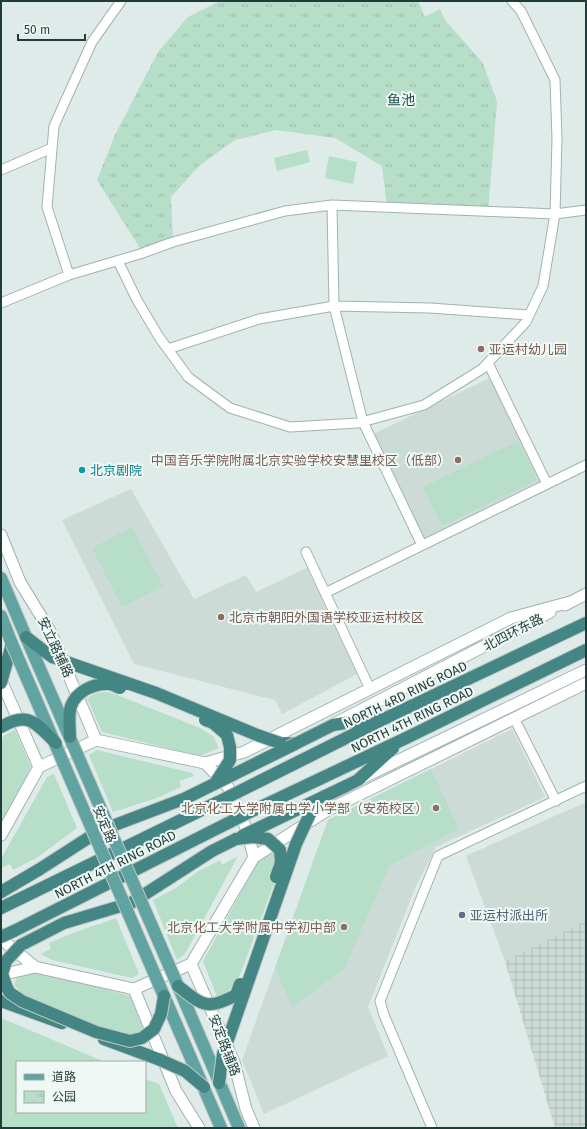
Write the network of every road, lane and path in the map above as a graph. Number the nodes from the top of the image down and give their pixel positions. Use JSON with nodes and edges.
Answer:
{"nodes":[{"id":1,"x":121,"y":1,"type":"edge"},
{"id":2,"x":512,"y":1,"type":"edge"},
{"id":3,"x":52,"y":148,"type":"junction"},
{"id":4,"x":1,"y":170,"type":"edge"},
{"id":5,"x":332,"y":205,"type":"junction"},
{"id":6,"x":586,"y":210,"type":"edge"},
{"id":7,"x":555,"y":214,"type":"junction"},
{"id":8,"x":118,"y":261,"type":"junction"},
{"id":9,"x":69,"y":275,"type":"junction"},
{"id":10,"x":1,"y":303,"type":"edge"},
{"id":11,"x":334,"y":306,"type":"junction"},
{"id":12,"x":529,"y":315,"type":"junction"},
{"id":13,"x":168,"y":349,"type":"junction"},
{"id":14,"x":488,"y":363,"type":"junction"},
{"id":15,"x":363,"y":422,"type":"junction"},
{"id":16,"x":586,"y":465,"type":"edge"},
{"id":17,"x":547,"y":484,"type":"junction"},
{"id":18,"x":1,"y":535,"type":"edge"},
{"id":19,"x":422,"y":545,"type":"junction"},
{"id":20,"x":306,"y":552,"type":"dead end"},
{"id":21,"x":1,"y":578,"type":"edge"},
{"id":22,"x":325,"y":593,"type":"junction"},
{"id":23,"x":586,"y":594,"type":"edge"},
{"id":24,"x":570,"y":602,"type":"junction"},
{"id":25,"x":1,"y":616,"type":"edge"},
{"id":26,"x":586,"y":623,"type":"edge"},
{"id":27,"x":26,"y":637,"type":"junction"},
{"id":28,"x":12,"y":644,"type":"junction"},
{"id":29,"x":586,"y":650,"type":"edge"},
{"id":30,"x":586,"y":670,"type":"edge"},
{"id":31,"x":1,"y":682,"type":"edge"},
{"id":32,"x":586,"y":683,"type":"edge"},
{"id":33,"x":370,"y":689,"type":"junction"},
{"id":34,"x":390,"y":716,"type":"junction"},
{"id":35,"x":514,"y":718,"type":"junction"},
{"id":36,"x":333,"y":725,"type":"junction"},
{"id":37,"x":1,"y":727,"type":"edge"},
{"id":38,"x":70,"y":737,"type":"junction"},
{"id":39,"x":404,"y":739,"type":"junction"},
{"id":40,"x":96,"y":740,"type":"junction"},
{"id":41,"x":56,"y":743,"type":"junction"},
{"id":42,"x":295,"y":744,"type":"junction"},
{"id":43,"x":205,"y":763,"type":"junction"},
{"id":44,"x":39,"y":767,"type":"junction"},
{"id":45,"x":358,"y":780,"type":"junction"},
{"id":46,"x":216,"y":782,"type":"junction"},
{"id":47,"x":586,"y":786,"type":"edge"},
{"id":48,"x":324,"y":796,"type":"junction"},
{"id":49,"x":556,"y":801,"type":"junction"},
{"id":50,"x":218,"y":802,"type":"joint"},
{"id":51,"x":1,"y":835,"type":"edge"},
{"id":52,"x":236,"y":839,"type":"junction"},
{"id":53,"x":254,"y":858,"type":"junction"},
{"id":54,"x":6,"y":890,"type":"edge"},
{"id":55,"x":2,"y":908,"type":"edge"},
{"id":56,"x":1,"y":934,"type":"edge"},
{"id":57,"x":1,"y":937,"type":"edge"},
{"id":58,"x":21,"y":945,"type":"junction"},
{"id":59,"x":1,"y":955,"type":"edge"},
{"id":60,"x":191,"y":964,"type":"junction"},
{"id":61,"x":35,"y":967,"type":"junction"},
{"id":62,"x":1,"y":975,"type":"edge"},
{"id":63,"x":178,"y":986,"type":"junction"},
{"id":64,"x":134,"y":989,"type":"junction"},
{"id":65,"x":164,"y":996,"type":"junction"},
{"id":66,"x":1,"y":1001,"type":"edge"},
{"id":67,"x":219,"y":1083,"type":"junction"},
{"id":68,"x":204,"y":1087,"type":"junction"},
{"id":69,"x":199,"y":1128,"type":"edge"},
{"id":70,"x":221,"y":1128,"type":"edge"},
{"id":71,"x":238,"y":1128,"type":"edge"},
{"id":72,"x":254,"y":1128,"type":"edge"},
{"id":73,"x":432,"y":1128,"type":"edge"}],
"edges":[{"from":1,"to":3,"type":"street"},
{"from":2,"to":7,"type":"street"},
{"from":3,"to":4,"type":"street"},
{"from":3,"to":9,"type":"street"},
{"from":5,"to":7,"type":"street"},
{"from":5,"to":8,"type":"street"},
{"from":5,"to":11,"type":"street"},
{"from":6,"to":7,"type":"street"},
{"from":7,"to":12,"type":"street"},
{"from":8,"to":9,"type":"street"},
{"from":8,"to":13,"type":"street"},
{"from":9,"to":10,"type":"street"},
{"from":11,"to":12,"type":"street"},
{"from":11,"to":13,"type":"street"},
{"from":11,"to":15,"type":"street"},
{"from":12,"to":14,"type":"street"},
{"from":13,"to":15,"type":"street"},
{"from":14,"to":15,"type":"street"},
{"from":14,"to":17,"type":"street"},
{"from":15,"to":19,"type":"street"},
{"from":16,"to":17,"type":"street"},
{"from":17,"to":19,"type":"street"},
{"from":18,"to":40,"type":"street","name":"安立路辅路"},
{"from":19,"to":22,"type":"street"},
{"from":20,"to":22,"type":"street"},
{"from":21,"to":27,"type":"main road","name":"安定路"},
{"from":22,"to":33,"type":"street"},
{"from":23,"to":24,"type":"street","name":"北四环东路"},
{"from":24,"to":33,"type":"street"},
{"from":24,"to":36,"type":"street","name":"北四环东路"},
{"from":25,"to":28,"type":"main road","name":"安定路"},
{"from":26,"to":34,"type":"highway","name":"NORTH 4RD RING ROAD"},
{"from":27,"to":38,"type":"main road","name":"安定路","bridge":true},
{"from":27,"to":42,"type":"highway","bridge":true},
{"from":28,"to":31,"type":"highway","bridge":true},
{"from":28,"to":41,"type":"main road","name":"安定路","bridge":true},
{"from":29,"to":39,"type":"highway","name":"NORTH 4TH RING ROAD"},
{"from":30,"to":45,"type":"street"},
{"from":31,"to":44,"type":"street"},
{"from":32,"to":35,"type":"street"},
{"from":33,"to":43,"type":"street"},
{"from":34,"to":36,"type":"highway"},
{"from":34,"to":50,"type":"highway","name":"NORTH 4RD RING ROAD","bridge":true},
{"from":35,"to":49,"type":"street"},
{"from":35,"to":53,"type":"street"},
{"from":36,"to":42,"type":"highway"},
{"from":37,"to":41,"type":"highway","bridge":true},
{"from":38,"to":46,"type":"highway","bridge":true},
{"from":38,"to":63,"type":"main road","name":"安定路","bridge":true},
{"from":39,"to":45,"type":"highway"},
{"from":39,"to":57,"type":"highway","name":"NORTH 4TH RING ROAD","bridge":true},
{"from":40,"to":43,"type":"street"},
{"from":40,"to":44,"type":"street"},
{"from":41,"to":65,"type":"main road","name":"安定路","bridge":true},
{"from":42,"to":46,"type":"highway","bridge":true},
{"from":43,"to":53,"type":"street"},
{"from":44,"to":51,"type":"street"},
{"from":45,"to":48,"type":"highway","bridge":true},
{"from":46,"to":54,"type":"highway","bridge":true},
{"from":47,"to":49,"type":"street"},
{"from":48,"to":52,"type":"highway","bridge":true},
{"from":48,"to":67,"type":"highway","bridge":true},
{"from":49,"to":73,"type":"street"},
{"from":50,"to":55,"type":"highway","name":"NORTH 4TH RING ROAD"},
{"from":52,"to":58,"type":"highway"},
{"from":52,"to":63,"type":"highway","bridge":true},
{"from":53,"to":60,"type":"street"},
{"from":56,"to":61,"type":"street"},
{"from":58,"to":59,"type":"highway"},
{"from":58,"to":65,"type":"highway","bridge":true},
{"from":60,"to":64,"type":"street"},
{"from":60,"to":72,"type":"street","name":"安定路辅路"},
{"from":61,"to":62,"type":"street"},
{"from":61,"to":64,"type":"street"},
{"from":63,"to":67,"type":"main road","name":"安定路","bridge":true},
{"from":64,"to":69,"type":"street"},
{"from":65,"to":68,"type":"main road","name":"安定路","bridge":true},
{"from":66,"to":68,"type":"highway","bridge":true},
{"from":67,"to":71,"type":"main road","name":"安定路"},
{"from":68,"to":70,"type":"main road","name":"安定路"}]}
